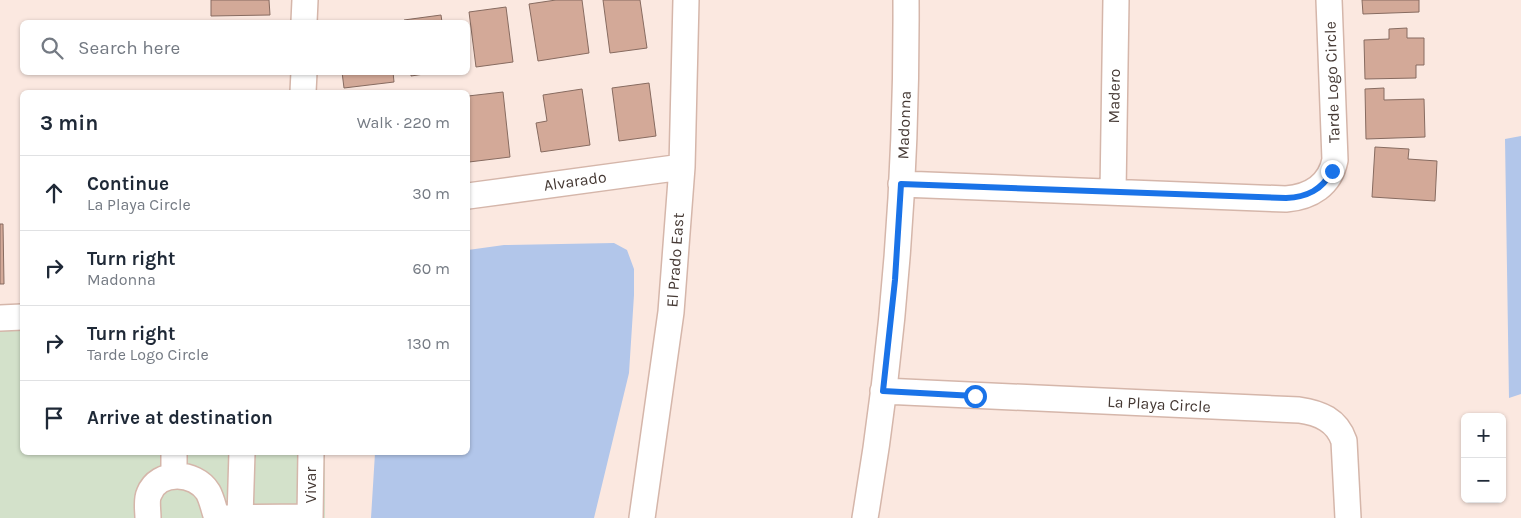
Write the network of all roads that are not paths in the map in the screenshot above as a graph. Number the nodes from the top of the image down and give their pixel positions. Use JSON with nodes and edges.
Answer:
{"nodes":[{"id":1,"x":305,"y":0,"type":"edge"},
{"id":2,"x":686,"y":0,"type":"edge"},
{"id":3,"x":906,"y":0,"type":"edge"},
{"id":4,"x":1116,"y":0,"type":"edge"},
{"id":5,"x":1329,"y":0,"type":"edge"},
{"id":6,"x":304,"y":20,"type":"edge"},
{"id":7,"x":304,"y":75,"type":"edge"},
{"id":8,"x":304,"y":90,"type":"edge"},
{"id":9,"x":682,"y":166,"type":"junction"},
{"id":10,"x":901,"y":184,"type":"junction"},
{"id":11,"x":1113,"y":192,"type":"junction"},
{"id":12,"x":470,"y":196,"type":"edge"},
{"id":13,"x":20,"y":317,"type":"edge"},
{"id":14,"x":0,"y":318,"type":"edge"},
{"id":15,"x":883,"y":391,"type":"junction"},
{"id":16,"x":242,"y":455,"type":"edge"},
{"id":17,"x":311,"y":455,"type":"edge"},
{"id":18,"x":174,"y":464,"type":"edge"},
{"id":19,"x":310,"y":517,"type":"edge"},
{"id":20,"x":148,"y":518,"type":"edge"},
{"id":21,"x":217,"y":518,"type":"edge"},
{"id":22,"x":240,"y":518,"type":"edge"},
{"id":23,"x":642,"y":518,"type":"edge"},
{"id":24,"x":865,"y":518,"type":"edge"},
{"id":25,"x":1348,"y":518,"type":"edge"}],
"edges":[{"from":1,"to":6,"type":"street"},
{"from":2,"to":9,"type":"street","name":"El Prado East"},
{"from":3,"to":10,"type":"street","name":"Madonna"},
{"from":4,"to":11,"type":"street","name":"Madero"},
{"from":5,"to":11,"type":"street","name":"Tarde Logo Circle"},
{"from":7,"to":8,"type":"street"},
{"from":9,"to":12,"type":"street","name":"Alvarado"},
{"from":9,"to":23,"type":"street","name":"El Prado East"},
{"from":10,"to":11,"type":"street","name":"Tarde Logo Circle"},
{"from":10,"to":15,"type":"street","name":"Madonna"},
{"from":13,"to":14,"type":"street"},
{"from":15,"to":24,"type":"street","name":"Madonna"},
{"from":15,"to":25,"type":"street","name":"La Playa Circle"},
{"from":16,"to":22,"type":"street"},
{"from":17,"to":19,"type":"street","name":"Vivar"},
{"from":18,"to":20,"type":"street"},
{"from":18,"to":21,"type":"street"},
{"from":19,"to":22,"type":"street"},
{"from":21,"to":22,"type":"street"}]}
